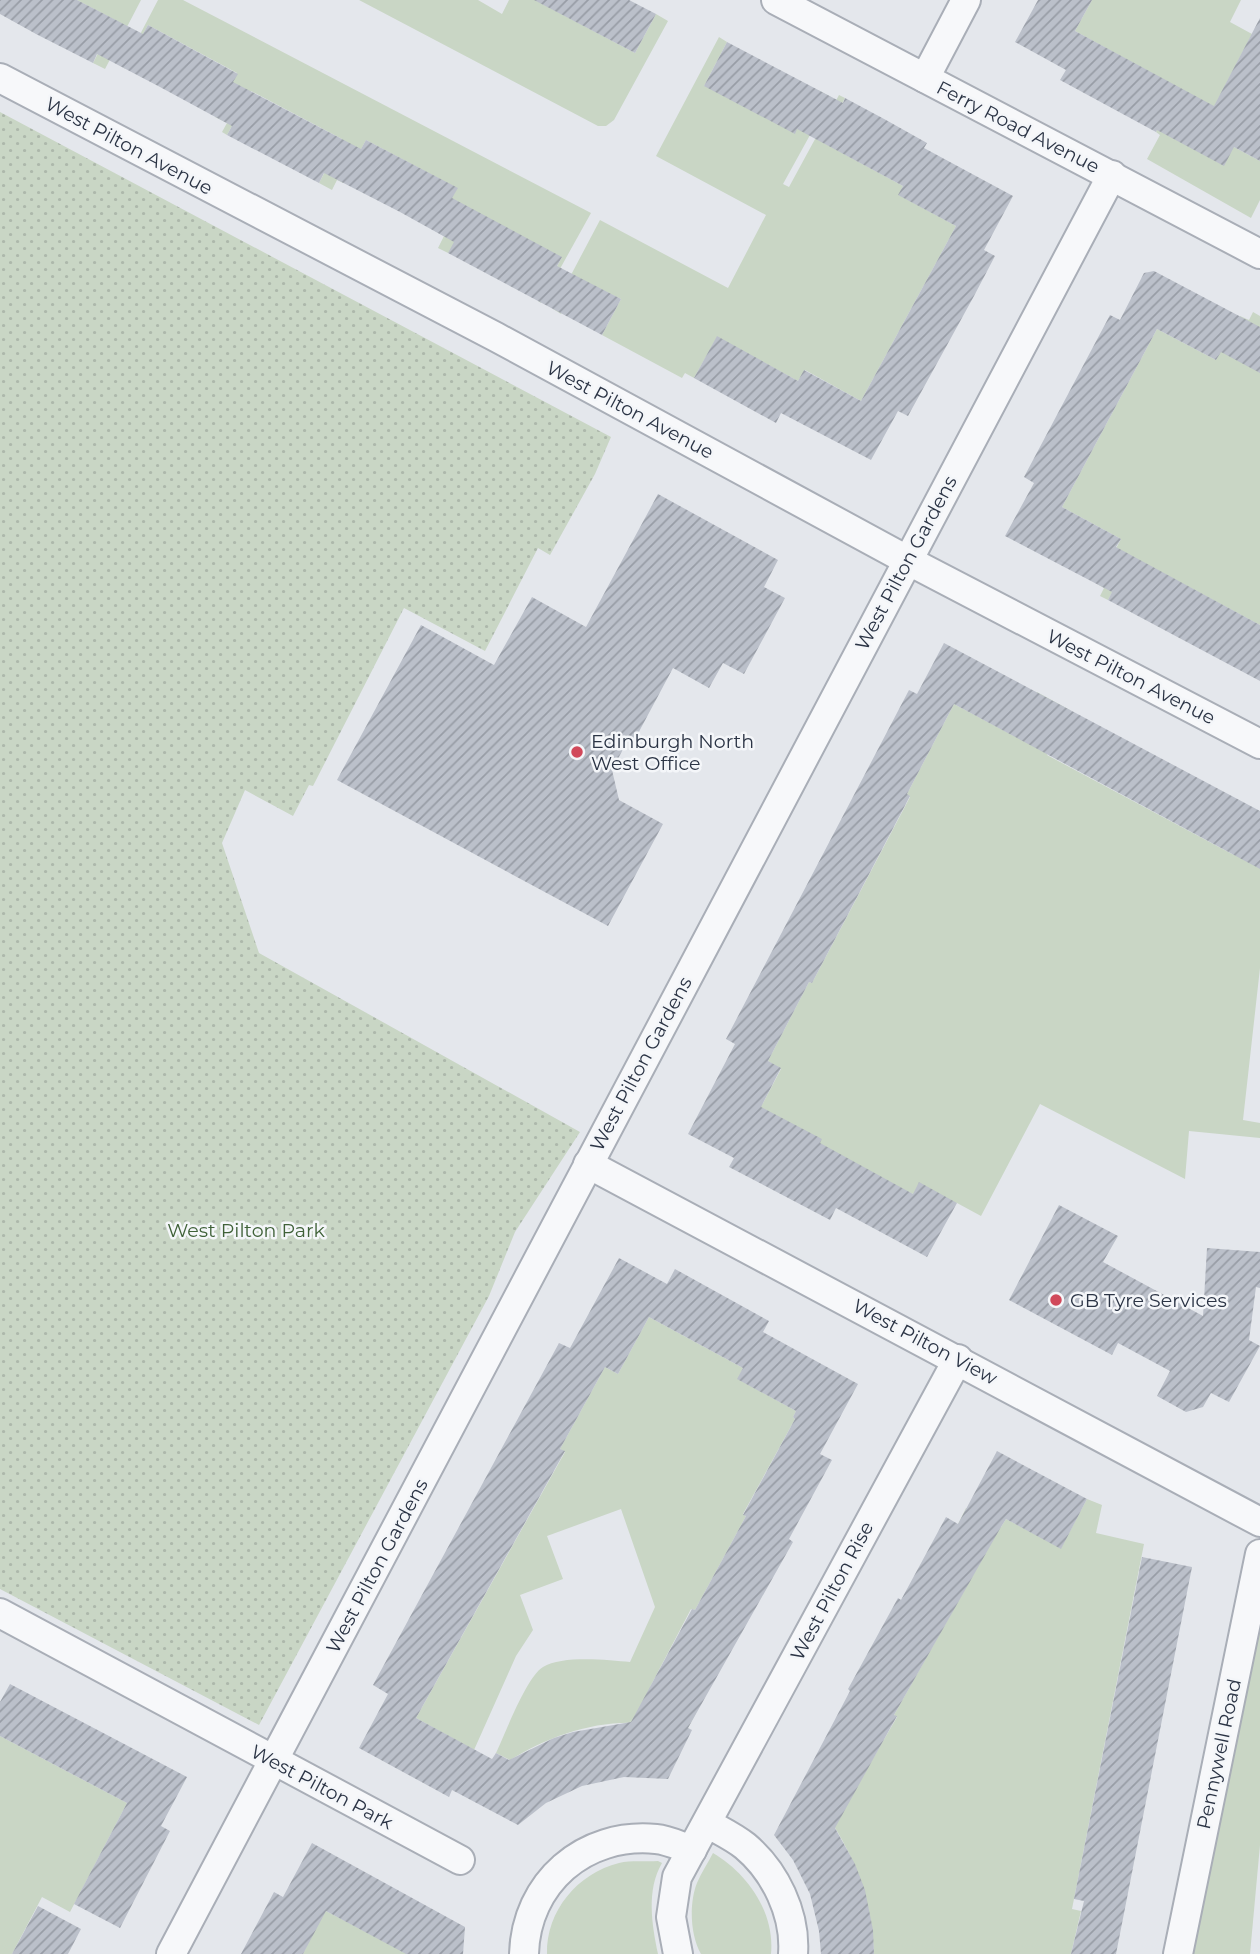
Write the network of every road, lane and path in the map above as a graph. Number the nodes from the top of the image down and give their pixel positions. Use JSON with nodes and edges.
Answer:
{"nodes":[{"id":1,"x":776,"y":0,"type":"edge"},
{"id":2,"x":966,"y":0,"type":"edge"},
{"id":3,"x":0,"y":78,"type":"edge"},
{"id":4,"x":925,"y":78,"type":"junction"},
{"id":5,"x":1112,"y":175,"type":"junction"},
{"id":6,"x":1260,"y":254,"type":"edge"},
{"id":7,"x":907,"y":560,"type":"junction"},
{"id":8,"x":1260,"y":744,"type":"edge"},
{"id":9,"x":589,"y":1164,"type":"junction"},
{"id":10,"x":958,"y":1359,"type":"junction"},
{"id":11,"x":1260,"y":1521,"type":"edge"},
{"id":12,"x":1260,"y":1554,"type":"edge"},
{"id":13,"x":0,"y":1613,"type":"edge"},
{"id":14,"x":274,"y":1761,"type":"junction"},
{"id":15,"x":706,"y":1823,"type":"junction"},
{"id":16,"x":692,"y":1850,"type":"junction"},
{"id":17,"x":460,"y":1860,"type":"dead end"},
{"id":18,"x":172,"y":1954,"type":"edge"},
{"id":19,"x":524,"y":1954,"type":"edge"},
{"id":20,"x":678,"y":1954,"type":"edge"},
{"id":21,"x":793,"y":1954,"type":"edge"},
{"id":22,"x":1178,"y":1954,"type":"edge"}],
"edges":[{"from":1,"to":4,"type":"street","name":"Ferry Road Avenue"},
{"from":2,"to":4,"type":"street"},
{"from":3,"to":7,"type":"street","name":"West Pilton Avenue"},
{"from":4,"to":5,"type":"street","name":"Ferry Road Avenue"},
{"from":5,"to":6,"type":"street","name":"Ferry Road Avenue"},
{"from":5,"to":7,"type":"street","name":"West Pilton Gardens"},
{"from":7,"to":8,"type":"street","name":"West Pilton Avenue"},
{"from":7,"to":9,"type":"street","name":"West Pilton Gardens"},
{"from":9,"to":10,"type":"street","name":"West Pilton View"},
{"from":9,"to":14,"type":"street","name":"West Pilton Gardens"},
{"from":10,"to":11,"type":"street","name":"West Pilton View"},
{"from":10,"to":15,"type":"street","name":"West Pilton Rise"},
{"from":12,"to":22,"type":"street","name":"Pennywell Road"},
{"from":13,"to":14,"type":"street","name":"West Pilton Park"},
{"from":14,"to":17,"type":"street","name":"West Pilton Park"},
{"from":14,"to":18,"type":"street","name":"West Pilton Gardens"},
{"from":15,"to":16,"type":"street","name":"West Pilton Rise"},
{"from":15,"to":21,"type":"street"},
{"from":16,"to":19,"type":"street"},
{"from":16,"to":20,"type":"street","name":"West Pilton Rise"}]}
